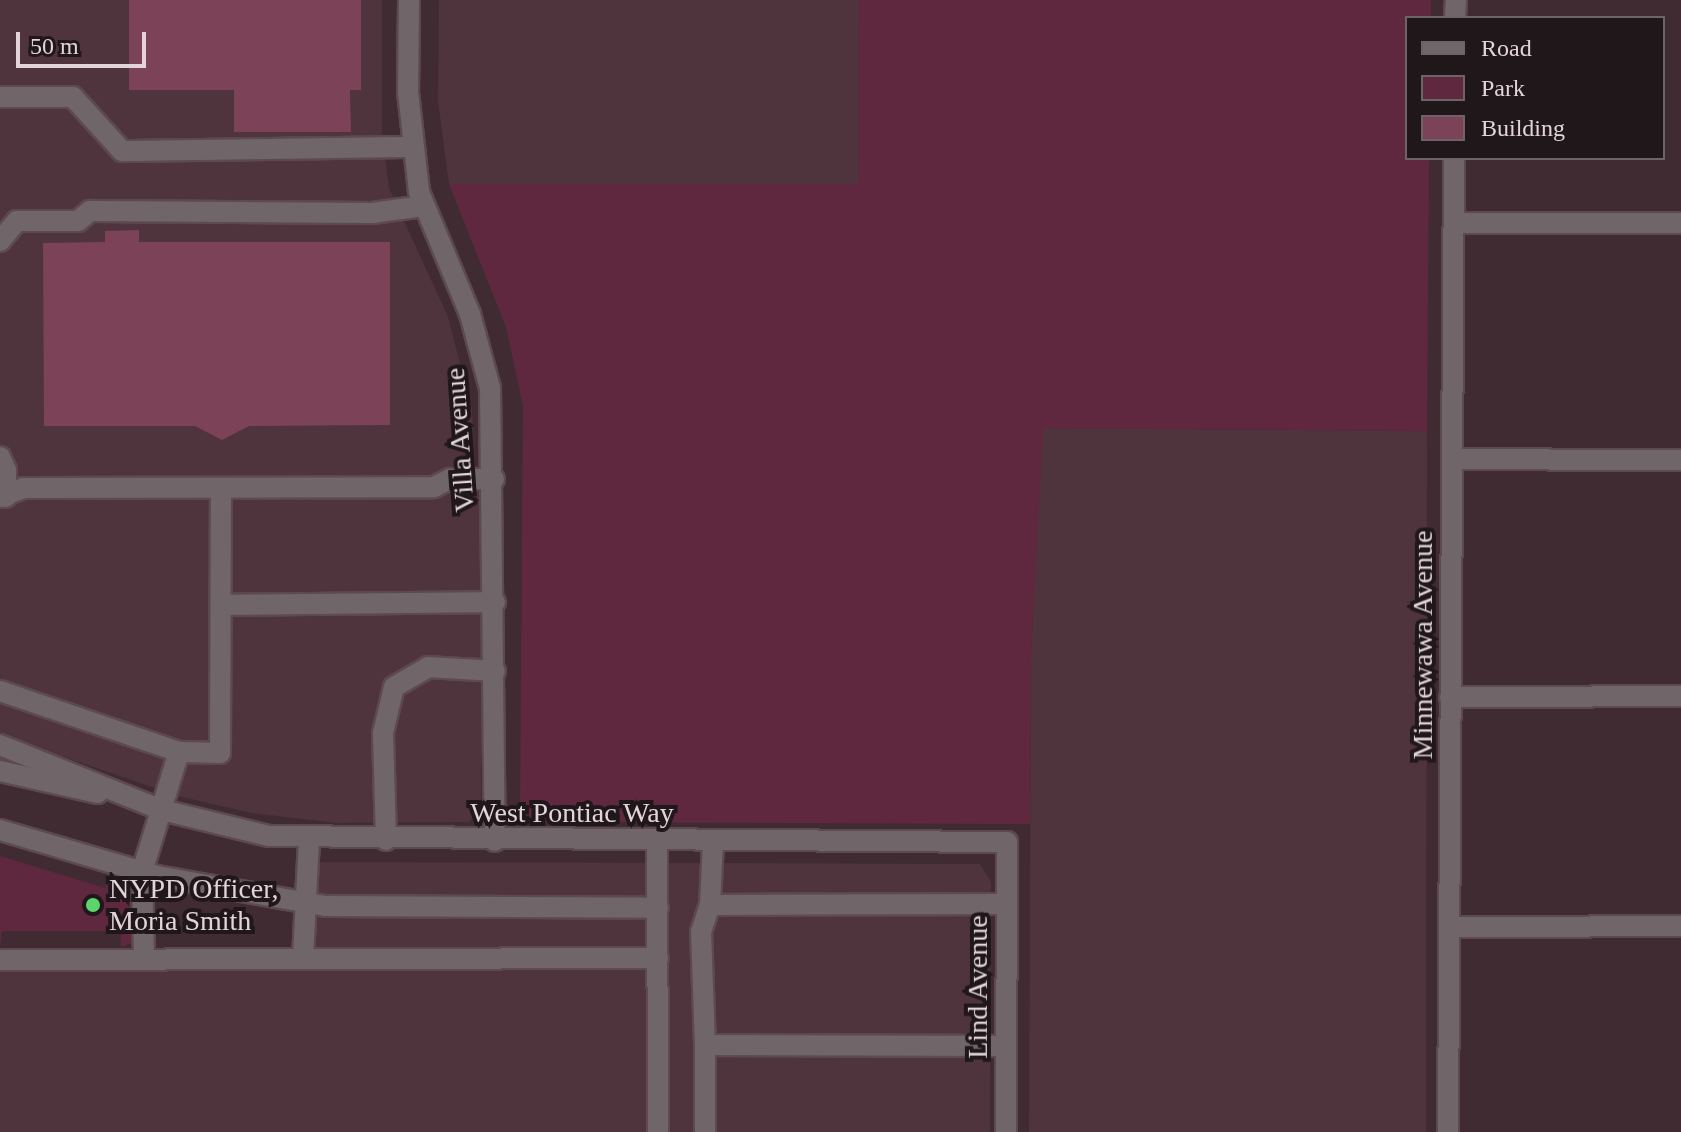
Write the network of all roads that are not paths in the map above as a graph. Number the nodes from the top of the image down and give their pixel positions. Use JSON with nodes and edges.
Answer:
{"nodes":[{"id":1,"x":409,"y":0,"type":"edge"},
{"id":2,"x":0,"y":97,"type":"edge"},
{"id":3,"x":412,"y":147,"type":"junction"},
{"id":4,"x":1454,"y":160,"type":"edge"},
{"id":5,"x":424,"y":206,"type":"junction"},
{"id":6,"x":1454,"y":223,"type":"junction"},
{"id":7,"x":1681,"y":223,"type":"edge"},
{"id":8,"x":0,"y":241,"type":"edge"},
{"id":9,"x":0,"y":457,"type":"edge"},
{"id":10,"x":1452,"y":459,"type":"junction"},
{"id":11,"x":1681,"y":460,"type":"edge"},
{"id":12,"x":494,"y":479,"type":"junction"},
{"id":13,"x":221,"y":488,"type":"junction"},
{"id":14,"x":3,"y":497,"type":"edge"},
{"id":15,"x":495,"y":602,"type":"junction"},
{"id":16,"x":221,"y":605,"type":"junction"},
{"id":17,"x":495,"y":671,"type":"junction"},
{"id":18,"x":0,"y":691,"type":"edge"},
{"id":19,"x":1681,"y":696,"type":"edge"},
{"id":20,"x":1450,"y":697,"type":"junction"},
{"id":21,"x":0,"y":745,"type":"edge"},
{"id":22,"x":179,"y":752,"type":"junction"},
{"id":23,"x":0,"y":771,"type":"edge"},
{"id":24,"x":141,"y":802,"type":"junction"},
{"id":25,"x":162,"y":810,"type":"junction"},
{"id":26,"x":0,"y":830,"type":"edge"},
{"id":27,"x":309,"y":839,"type":"junction"},
{"id":28,"x":386,"y":840,"type":"junction"},
{"id":29,"x":495,"y":841,"type":"junction"},
{"id":30,"x":657,"y":841,"type":"junction"},
{"id":31,"x":713,"y":841,"type":"junction"},
{"id":32,"x":1007,"y":842,"type":"joint"},
{"id":33,"x":142,"y":872,"type":"junction"},
{"id":34,"x":306,"y":903,"type":"junction"},
{"id":35,"x":1007,"y":904,"type":"junction"},
{"id":36,"x":710,"y":905,"type":"junction"},
{"id":37,"x":658,"y":908,"type":"junction"},
{"id":38,"x":1681,"y":926,"type":"edge"},
{"id":39,"x":1449,"y":927,"type":"junction"},
{"id":40,"x":144,"y":958,"type":"junction"},
{"id":41,"x":303,"y":958,"type":"junction"},
{"id":42,"x":658,"y":958,"type":"junction"},
{"id":43,"x":0,"y":960,"type":"edge"},
{"id":44,"x":705,"y":1045,"type":"junction"},
{"id":45,"x":1006,"y":1046,"type":"junction"},
{"id":46,"x":658,"y":1132,"type":"edge"},
{"id":47,"x":705,"y":1132,"type":"edge"},
{"id":48,"x":1006,"y":1132,"type":"edge"},
{"id":49,"x":1448,"y":1132,"type":"edge"}],
"edges":[{"from":1,"to":3,"type":"street","name":"Villa Avenue"},
{"from":2,"to":3,"type":"street"},
{"from":3,"to":5,"type":"street","name":"Villa Avenue"},
{"from":4,"to":6,"type":"street","name":"Minnewawa Avenue"},
{"from":5,"to":8,"type":"street"},
{"from":5,"to":12,"type":"street","name":"Villa Avenue"},
{"from":6,"to":7,"type":"street"},
{"from":6,"to":10,"type":"street","name":"Minnewawa Avenue"},
{"from":9,"to":14,"type":"street"},
{"from":10,"to":11,"type":"street"},
{"from":10,"to":20,"type":"street","name":"Minnewawa Avenue"},
{"from":12,"to":13,"type":"street"},
{"from":12,"to":15,"type":"street","name":"Villa Avenue"},
{"from":13,"to":14,"type":"street"},
{"from":13,"to":16,"type":"street"},
{"from":15,"to":16,"type":"street"},
{"from":15,"to":17,"type":"street","name":"Villa Avenue"},
{"from":16,"to":22,"type":"street"},
{"from":17,"to":28,"type":"street"},
{"from":17,"to":29,"type":"street","name":"Villa Avenue"},
{"from":18,"to":22,"type":"street"},
{"from":19,"to":20,"type":"street"},
{"from":20,"to":39,"type":"street","name":"Minnewawa Avenue"},
{"from":21,"to":24,"type":"street","name":"West Pontiac Way"},
{"from":22,"to":25,"type":"street"},
{"from":23,"to":24,"type":"street","name":"West Pontiac Way"},
{"from":24,"to":25,"type":"street","name":"West Pontiac Way"},
{"from":25,"to":27,"type":"street","name":"West Pontiac Way"},
{"from":25,"to":33,"type":"street"},
{"from":26,"to":33,"type":"street"},
{"from":27,"to":28,"type":"street","name":"West Pontiac Way"},
{"from":27,"to":34,"type":"street"},
{"from":28,"to":29,"type":"street","name":"West Pontiac Way"},
{"from":29,"to":30,"type":"street","name":"West Pontiac Way"},
{"from":30,"to":31,"type":"street","name":"West Pontiac Way"},
{"from":30,"to":37,"type":"street"},
{"from":31,"to":32,"type":"street","name":"West Pontiac Way"},
{"from":31,"to":36,"type":"street"},
{"from":32,"to":35,"type":"street","name":"Lind Avenue"},
{"from":33,"to":34,"type":"street"},
{"from":33,"to":40,"type":"street"},
{"from":34,"to":37,"type":"street"},
{"from":34,"to":41,"type":"street"},
{"from":35,"to":36,"type":"street"},
{"from":35,"to":45,"type":"street","name":"Lind Avenue"},
{"from":36,"to":44,"type":"street"},
{"from":37,"to":42,"type":"street"},
{"from":38,"to":39,"type":"street"},
{"from":39,"to":49,"type":"street","name":"Minnewawa Avenue"},
{"from":40,"to":41,"type":"street"},
{"from":40,"to":43,"type":"street"},
{"from":41,"to":42,"type":"street"},
{"from":42,"to":46,"type":"street"},
{"from":44,"to":45,"type":"street"},
{"from":44,"to":47,"type":"street"},
{"from":45,"to":48,"type":"street","name":"Lind Avenue"}]}
